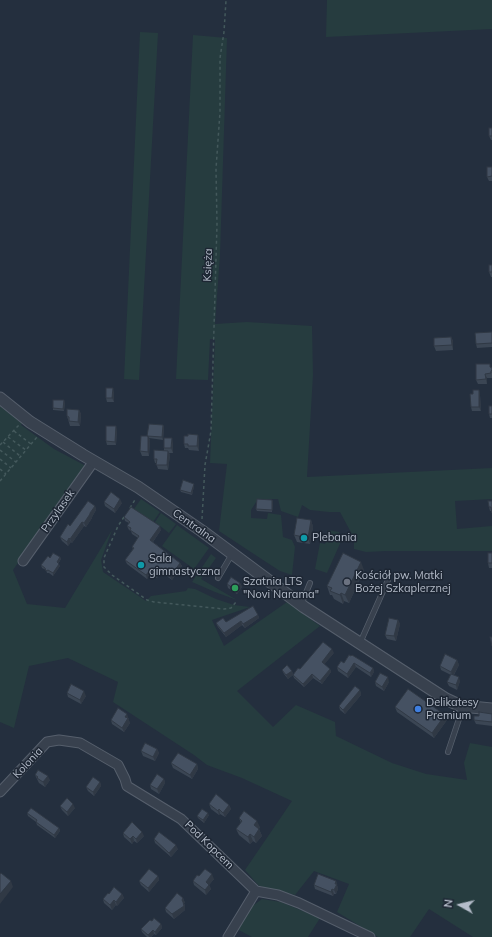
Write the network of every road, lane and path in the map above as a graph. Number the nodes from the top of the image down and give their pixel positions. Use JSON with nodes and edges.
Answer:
{"nodes":[{"id":1,"x":226,"y":0,"type":"edge"},
{"id":2,"x":0,"y":398,"type":"edge"},
{"id":3,"x":19,"y":425,"type":"dead end"},
{"id":4,"x":14,"y":431,"type":"junction"},
{"id":5,"x":8,"y":437,"type":"junction"},
{"id":6,"x":37,"y":437,"type":"dead end"},
{"id":7,"x":3,"y":442,"type":"junction"},
{"id":8,"x":31,"y":444,"type":"junction"},
{"id":9,"x":0,"y":445,"type":"edge"},
{"id":10,"x":0,"y":450,"type":"edge"},
{"id":11,"x":26,"y":450,"type":"junction"},
{"id":12,"x":21,"y":456,"type":"junction"},
{"id":13,"x":0,"y":459,"type":"edge"},
{"id":14,"x":94,"y":461,"type":"junction"},
{"id":15,"x":16,"y":462,"type":"junction"},
{"id":16,"x":11,"y":468,"type":"junction"},
{"id":17,"x":0,"y":470,"type":"edge"},
{"id":18,"x":6,"y":474,"type":"junction"},
{"id":19,"x":0,"y":481,"type":"edge"},
{"id":20,"x":142,"y":490,"type":"junction"},
{"id":21,"x":130,"y":508,"type":"edge"},
{"id":22,"x":126,"y":514,"type":"edge"},
{"id":23,"x":202,"y":531,"type":"junction"},
{"id":24,"x":232,"y":554,"type":"junction"},
{"id":25,"x":23,"y":561,"type":"dead end"},
{"id":26,"x":218,"y":578,"type":"dead end"},
{"id":27,"x":388,"y":580,"type":"dead end"},
{"id":28,"x":310,"y":583,"type":"dead end"},
{"id":29,"x":236,"y":602,"type":"dead end"},
{"id":30,"x":301,"y":605,"type":"junction"},
{"id":31,"x":360,"y":643,"type":"junction"},
{"id":32,"x":461,"y":706,"type":"junction"},
{"id":33,"x":492,"y":709,"type":"edge"},
{"id":34,"x":59,"y":740,"type":"joint"},
{"id":35,"x":448,"y":752,"type":"dead end"},
{"id":36,"x":0,"y":792,"type":"edge"},
{"id":37,"x":256,"y":892,"type":"junction"},
{"id":38,"x":228,"y":937,"type":"edge"},
{"id":39,"x":370,"y":937,"type":"edge"}],
"edges":[{"from":1,"to":23,"type":"path","name":"Księża"},
{"from":2,"to":14,"type":"street","name":"Centralna"},
{"from":3,"to":4,"type":"path"},
{"from":4,"to":5,"type":"path"},
{"from":4,"to":8,"type":"path"},
{"from":5,"to":7,"type":"path"},
{"from":5,"to":11,"type":"path"},
{"from":6,"to":8,"type":"path"},
{"from":7,"to":9,"type":"path"},
{"from":7,"to":12,"type":"path"},
{"from":8,"to":11,"type":"path"},
{"from":10,"to":15,"type":"path"},
{"from":11,"to":12,"type":"path"},
{"from":12,"to":15,"type":"path"},
{"from":13,"to":16,"type":"path"},
{"from":14,"to":20,"type":"street","name":"Centralna"},
{"from":14,"to":25,"type":"street","name":"Przylasek"},
{"from":15,"to":16,"type":"path"},
{"from":16,"to":18,"type":"path"},
{"from":17,"to":18,"type":"path"},
{"from":18,"to":19,"type":"path"},
{"from":20,"to":21,"type":"path"},
{"from":20,"to":23,"type":"street","name":"Centralna"},
{"from":22,"to":29,"type":"path"},
{"from":23,"to":24,"type":"street","name":"Centralna"},
{"from":24,"to":26,"type":"lane"},
{"from":24,"to":30,"type":"street","name":"Centralna"},
{"from":27,"to":31,"type":"lane"},
{"from":28,"to":30,"type":"lane"},
{"from":30,"to":31,"type":"street","name":"Centralna"},
{"from":31,"to":32,"type":"street","name":"Centralna"},
{"from":32,"to":33,"type":"street","name":"Centralna"},
{"from":32,"to":35,"type":"lane"},
{"from":34,"to":36,"type":"street","name":"Kolonia"},
{"from":34,"to":37,"type":"street","name":"Pod Kopcem"},
{"from":37,"to":38,"type":"street"},
{"from":37,"to":39,"type":"street"}]}
